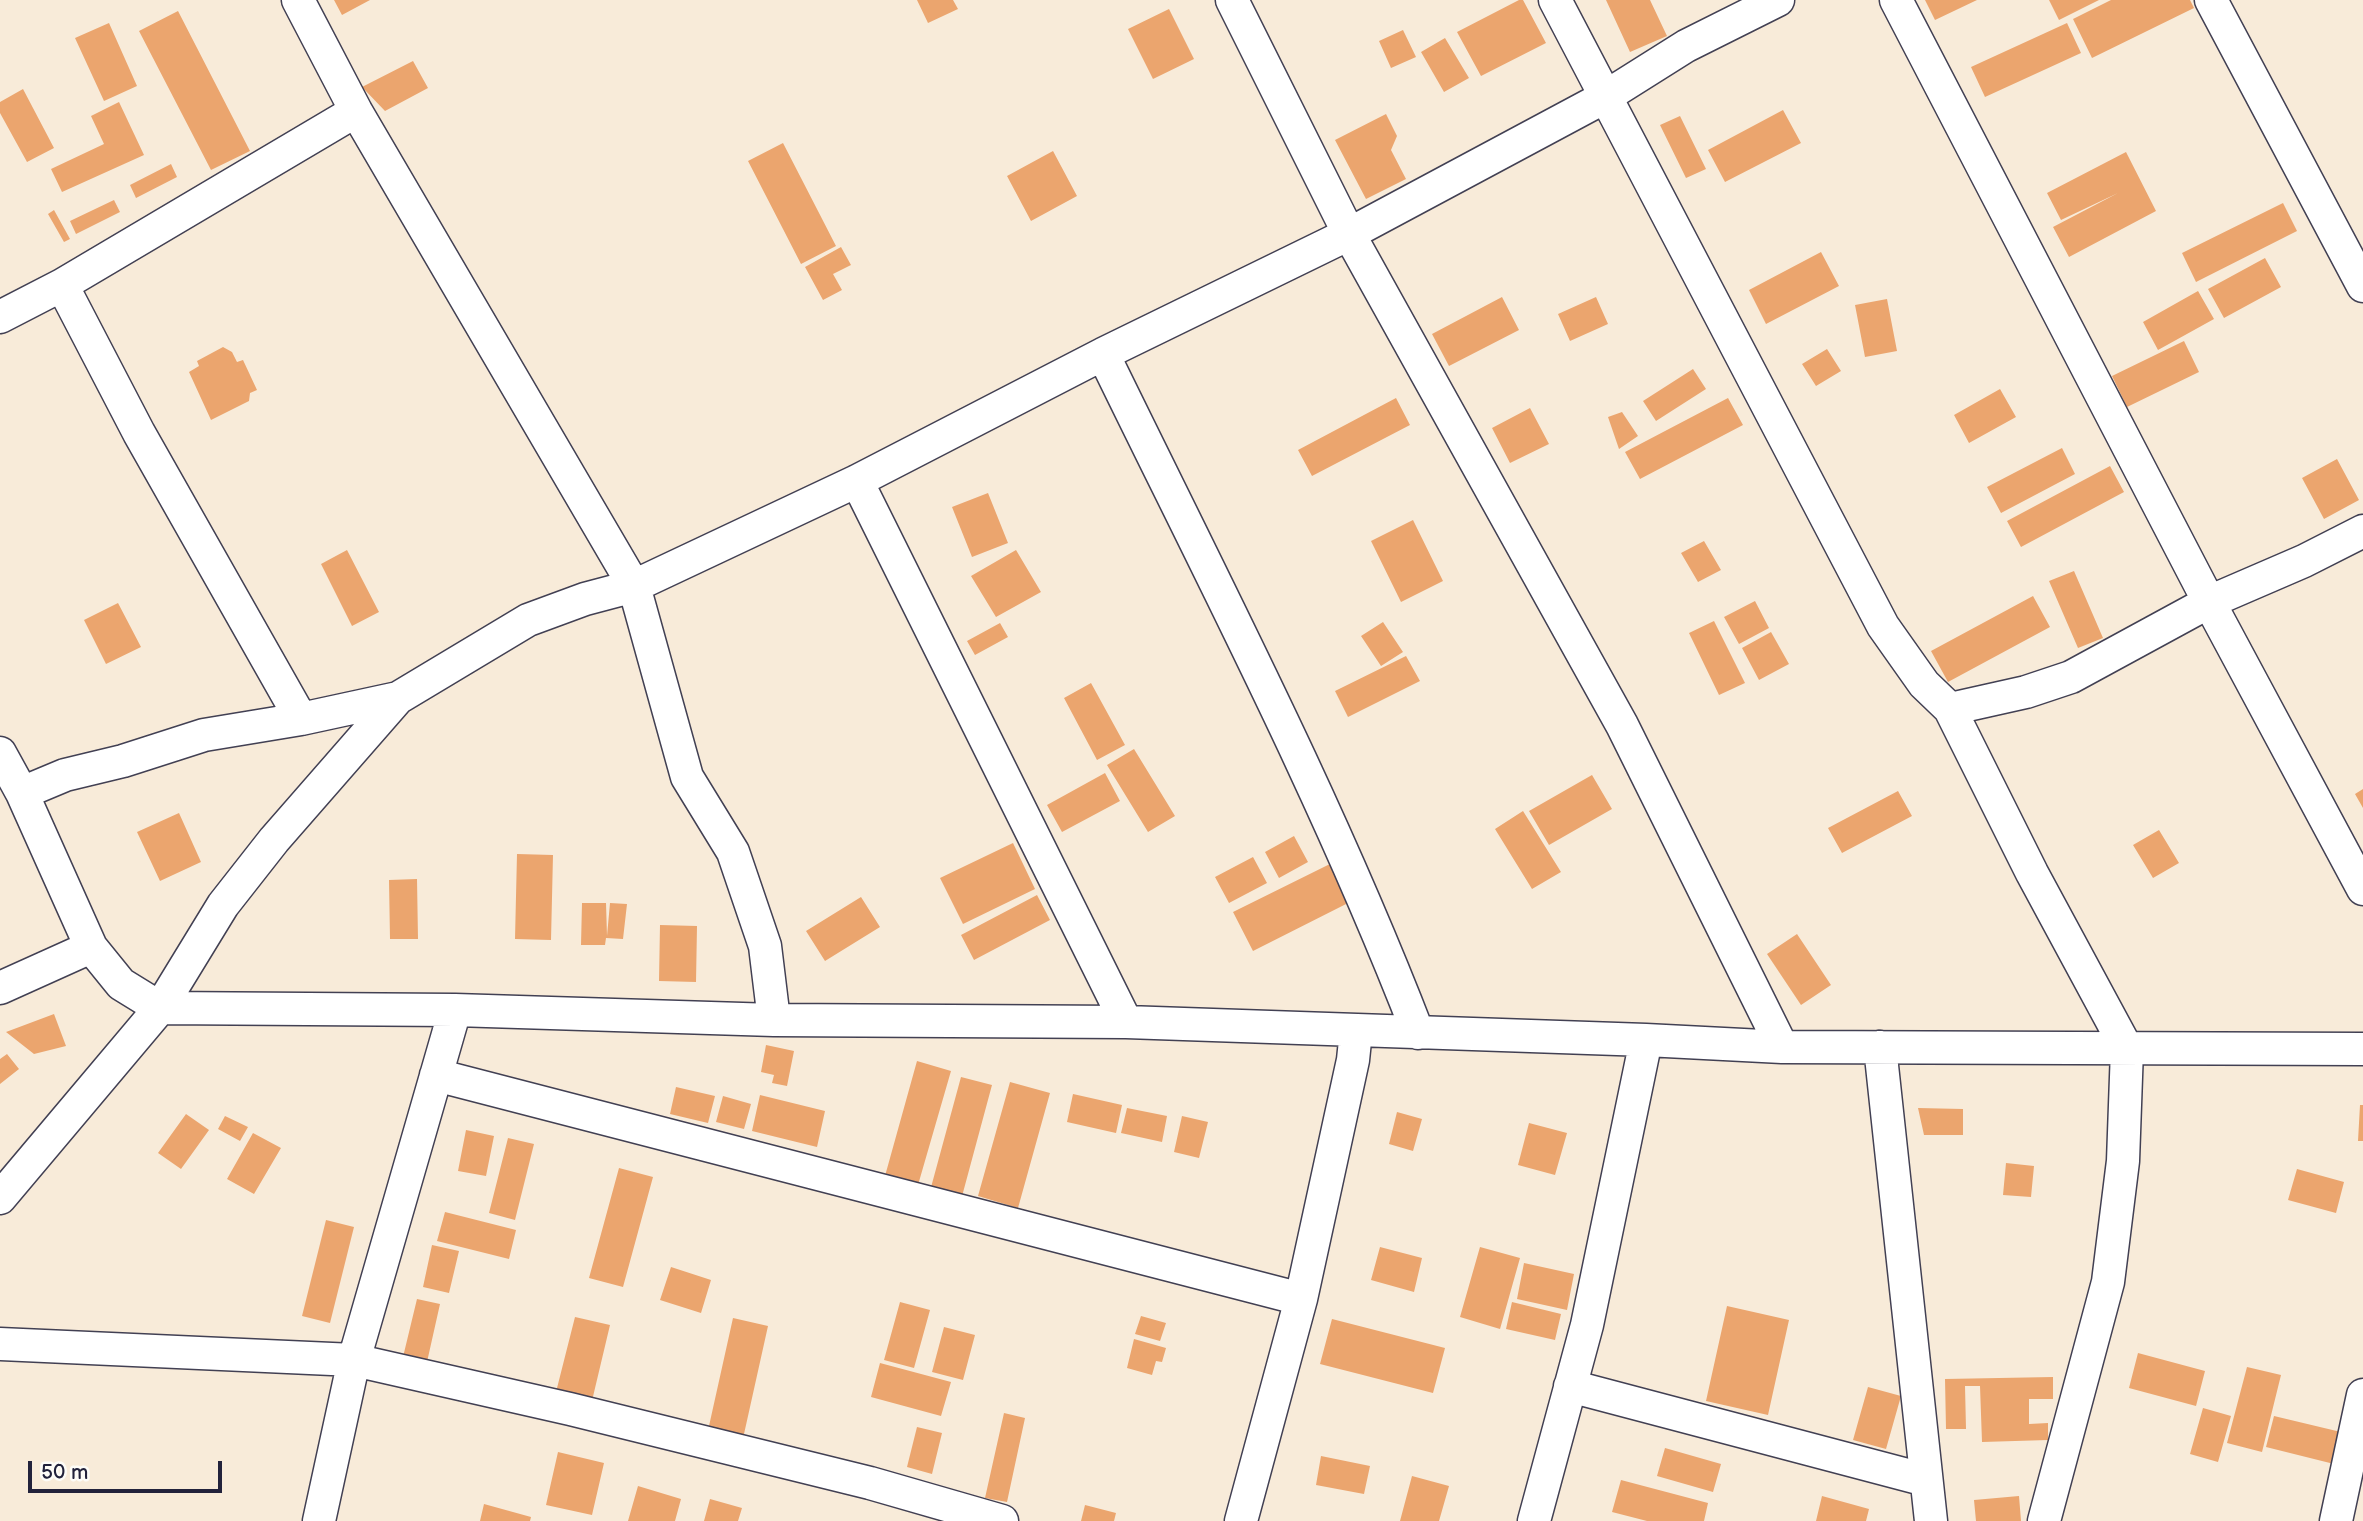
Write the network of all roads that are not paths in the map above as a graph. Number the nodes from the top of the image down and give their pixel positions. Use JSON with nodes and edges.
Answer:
{"nodes":[{"id":1,"x":298,"y":0,"type":"edge"},
{"id":2,"x":1232,"y":0,"type":"edge"},
{"id":3,"x":1555,"y":0,"type":"edge"},
{"id":4,"x":1778,"y":0,"type":"edge"},
{"id":5,"x":1896,"y":0,"type":"edge"},
{"id":6,"x":2211,"y":0,"type":"edge"},
{"id":7,"x":1605,"y":97,"type":"junction"},
{"id":8,"x":356,"y":111,"type":"junction"},
{"id":9,"x":1349,"y":234,"type":"junction"},
{"id":10,"x":62,"y":285,"type":"junction"},
{"id":11,"x":2363,"y":286,"type":"edge"},
{"id":12,"x":0,"y":317,"type":"edge"},
{"id":13,"x":1103,"y":354,"type":"junction"},
{"id":14,"x":857,"y":481,"type":"junction"},
{"id":15,"x":2363,"y":531,"type":"edge"},
{"id":16,"x":634,"y":586,"type":"junction"},
{"id":17,"x":2209,"y":602,"type":"junction"},
{"id":18,"x":398,"y":698,"type":"junction"},
{"id":19,"x":1950,"y":709,"type":"junction"},
{"id":20,"x":301,"y":719,"type":"junction"},
{"id":21,"x":0,"y":753,"type":"edge"},
{"id":22,"x":22,"y":793,"type":"junction"},
{"id":23,"x":2363,"y":889,"type":"edge"},
{"id":24,"x":91,"y":947,"type":"junction"},
{"id":25,"x":0,"y":988,"type":"edge"},
{"id":26,"x":160,"y":1008,"type":"junction"},
{"id":27,"x":455,"y":1010,"type":"junction"},
{"id":28,"x":774,"y":1020,"type":"junction"},
{"id":29,"x":1126,"y":1022,"type":"junction"},
{"id":30,"x":1356,"y":1031,"type":"junction"},
{"id":31,"x":1418,"y":1033,"type":"junction"},
{"id":32,"x":1646,"y":1040,"type":"junction"},
{"id":33,"x":1782,"y":1047,"type":"junction"},
{"id":34,"x":1880,"y":1047,"type":"junction"},
{"id":35,"x":2127,"y":1049,"type":"junction"},
{"id":36,"x":2363,"y":1049,"type":"edge"},
{"id":37,"x":436,"y":1075,"type":"junction"},
{"id":38,"x":0,"y":1198,"type":"edge"},
{"id":39,"x":1301,"y":1299,"type":"junction"},
{"id":40,"x":0,"y":1344,"type":"edge"},
{"id":41,"x":354,"y":1360,"type":"junction"},
{"id":42,"x":1570,"y":1386,"type":"junction"},
{"id":43,"x":2363,"y":1395,"type":"edge"},
{"id":44,"x":1926,"y":1480,"type":"junction"},
{"id":45,"x":319,"y":1521,"type":"edge"},
{"id":46,"x":1002,"y":1521,"type":"edge"},
{"id":47,"x":1241,"y":1521,"type":"edge"},
{"id":48,"x":1534,"y":1521,"type":"edge"},
{"id":49,"x":1931,"y":1521,"type":"edge"},
{"id":50,"x":2044,"y":1521,"type":"edge"},
{"id":51,"x":2336,"y":1521,"type":"edge"}],
"edges":[{"from":1,"to":8,"type":"street"},
{"from":2,"to":9,"type":"street"},
{"from":3,"to":7,"type":"street"},
{"from":4,"to":7,"type":"street"},
{"from":5,"to":17,"type":"street"},
{"from":6,"to":11,"type":"street"},
{"from":7,"to":9,"type":"street"},
{"from":7,"to":19,"type":"street"},
{"from":8,"to":10,"type":"street"},
{"from":8,"to":16,"type":"street"},
{"from":9,"to":13,"type":"street"},
{"from":9,"to":33,"type":"street"},
{"from":10,"to":12,"type":"street"},
{"from":10,"to":20,"type":"street"},
{"from":13,"to":14,"type":"street"},
{"from":13,"to":31,"type":"street"},
{"from":14,"to":16,"type":"street"},
{"from":14,"to":29,"type":"street"},
{"from":15,"to":17,"type":"street"},
{"from":16,"to":18,"type":"street"},
{"from":16,"to":28,"type":"street"},
{"from":17,"to":19,"type":"street"},
{"from":17,"to":23,"type":"street"},
{"from":18,"to":20,"type":"street"},
{"from":18,"to":26,"type":"street"},
{"from":19,"to":35,"type":"street"},
{"from":20,"to":22,"type":"street"},
{"from":21,"to":22,"type":"street"},
{"from":22,"to":24,"type":"street"},
{"from":24,"to":25,"type":"street"},
{"from":24,"to":26,"type":"street"},
{"from":26,"to":27,"type":"street"},
{"from":26,"to":38,"type":"street"},
{"from":27,"to":28,"type":"street"},
{"from":27,"to":37,"type":"street"},
{"from":28,"to":29,"type":"street"},
{"from":29,"to":30,"type":"street"},
{"from":30,"to":31,"type":"street"},
{"from":30,"to":39,"type":"street"},
{"from":31,"to":32,"type":"street"},
{"from":32,"to":33,"type":"street"},
{"from":32,"to":42,"type":"street"},
{"from":33,"to":34,"type":"street"},
{"from":34,"to":35,"type":"street"},
{"from":34,"to":44,"type":"street"},
{"from":35,"to":36,"type":"street"},
{"from":35,"to":50,"type":"street"},
{"from":37,"to":39,"type":"street"},
{"from":37,"to":41,"type":"street"},
{"from":39,"to":47,"type":"street"},
{"from":40,"to":41,"type":"street"},
{"from":41,"to":45,"type":"street"},
{"from":41,"to":46,"type":"street"},
{"from":42,"to":44,"type":"street"},
{"from":42,"to":48,"type":"street"},
{"from":43,"to":51,"type":"street"},
{"from":44,"to":49,"type":"street"}]}
